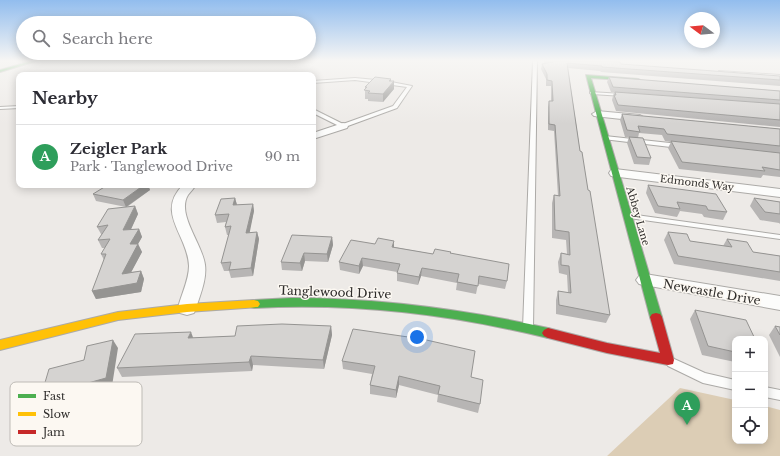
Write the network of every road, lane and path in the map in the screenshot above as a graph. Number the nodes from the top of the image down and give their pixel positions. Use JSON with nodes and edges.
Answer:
{"nodes":[{"id":1,"x":388,"y":82,"type":"edge"},
{"id":2,"x":535,"y":82,"type":"edge"},
{"id":3,"x":589,"y":82,"type":"edge"},
{"id":4,"x":592,"y":93,"type":"junction"},
{"id":5,"x":631,"y":96,"type":"edge"},
{"id":6,"x":16,"y":107,"type":"edge"},
{"id":7,"x":0,"y":108,"type":"edge"},
{"id":8,"x":316,"y":112,"type":"edge"},
{"id":9,"x":597,"y":114,"type":"junction"},
{"id":10,"x":653,"y":119,"type":"edge"},
{"id":11,"x":343,"y":126,"type":"junction"},
{"id":12,"x":316,"y":135,"type":"edge"},
{"id":13,"x":604,"y":138,"type":"junction"},
{"id":14,"x":688,"y":147,"type":"edge"},
{"id":15,"x":614,"y":173,"type":"junction"},
{"id":16,"x":186,"y":188,"type":"edge"},
{"id":17,"x":780,"y":193,"type":"edge"},
{"id":18,"x":627,"y":216,"type":"junction"},
{"id":19,"x":780,"y":237,"type":"edge"},
{"id":20,"x":645,"y":280,"type":"junction"},
{"id":21,"x":780,"y":303,"type":"edge"},
{"id":22,"x":187,"y":308,"type":"junction"},
{"id":23,"x":528,"y":328,"type":"junction"},
{"id":24,"x":0,"y":346,"type":"edge"},
{"id":25,"x":668,"y":360,"type":"junction"},
{"id":26,"x":732,"y":384,"type":"edge"},
{"id":27,"x":768,"y":393,"type":"edge"},
{"id":28,"x":780,"y":395,"type":"edge"}],
"edges":[{"from":1,"to":11,"type":"lane"},
{"from":2,"to":23,"type":"lane"},
{"from":3,"to":4,"type":"street","name":"Abbey Lane"},
{"from":4,"to":5,"type":"lane"},
{"from":4,"to":9,"type":"street","name":"Abbey Lane"},
{"from":6,"to":7,"type":"lane"},
{"from":8,"to":11,"type":"lane"},
{"from":9,"to":10,"type":"street"},
{"from":9,"to":13,"type":"street","name":"Abbey Lane"},
{"from":11,"to":12,"type":"street"},
{"from":13,"to":14,"type":"lane"},
{"from":13,"to":15,"type":"street","name":"Abbey Lane"},
{"from":15,"to":17,"type":"street","name":"Edmonds Way"},
{"from":15,"to":18,"type":"street","name":"Abbey Lane"},
{"from":16,"to":22,"type":"street"},
{"from":18,"to":19,"type":"lane"},
{"from":18,"to":20,"type":"street","name":"Abbey Lane"},
{"from":20,"to":21,"type":"street","name":"Newcastle Drive"},
{"from":20,"to":25,"type":"street","name":"Abbey Lane"},
{"from":22,"to":23,"type":"street","name":"Tanglewood Drive"},
{"from":22,"to":24,"type":"street","name":"Tanglewood Drive"},
{"from":23,"to":25,"type":"street","name":"Tanglewood Drive"},
{"from":25,"to":26,"type":"lane"},
{"from":27,"to":28,"type":"lane"}]}
